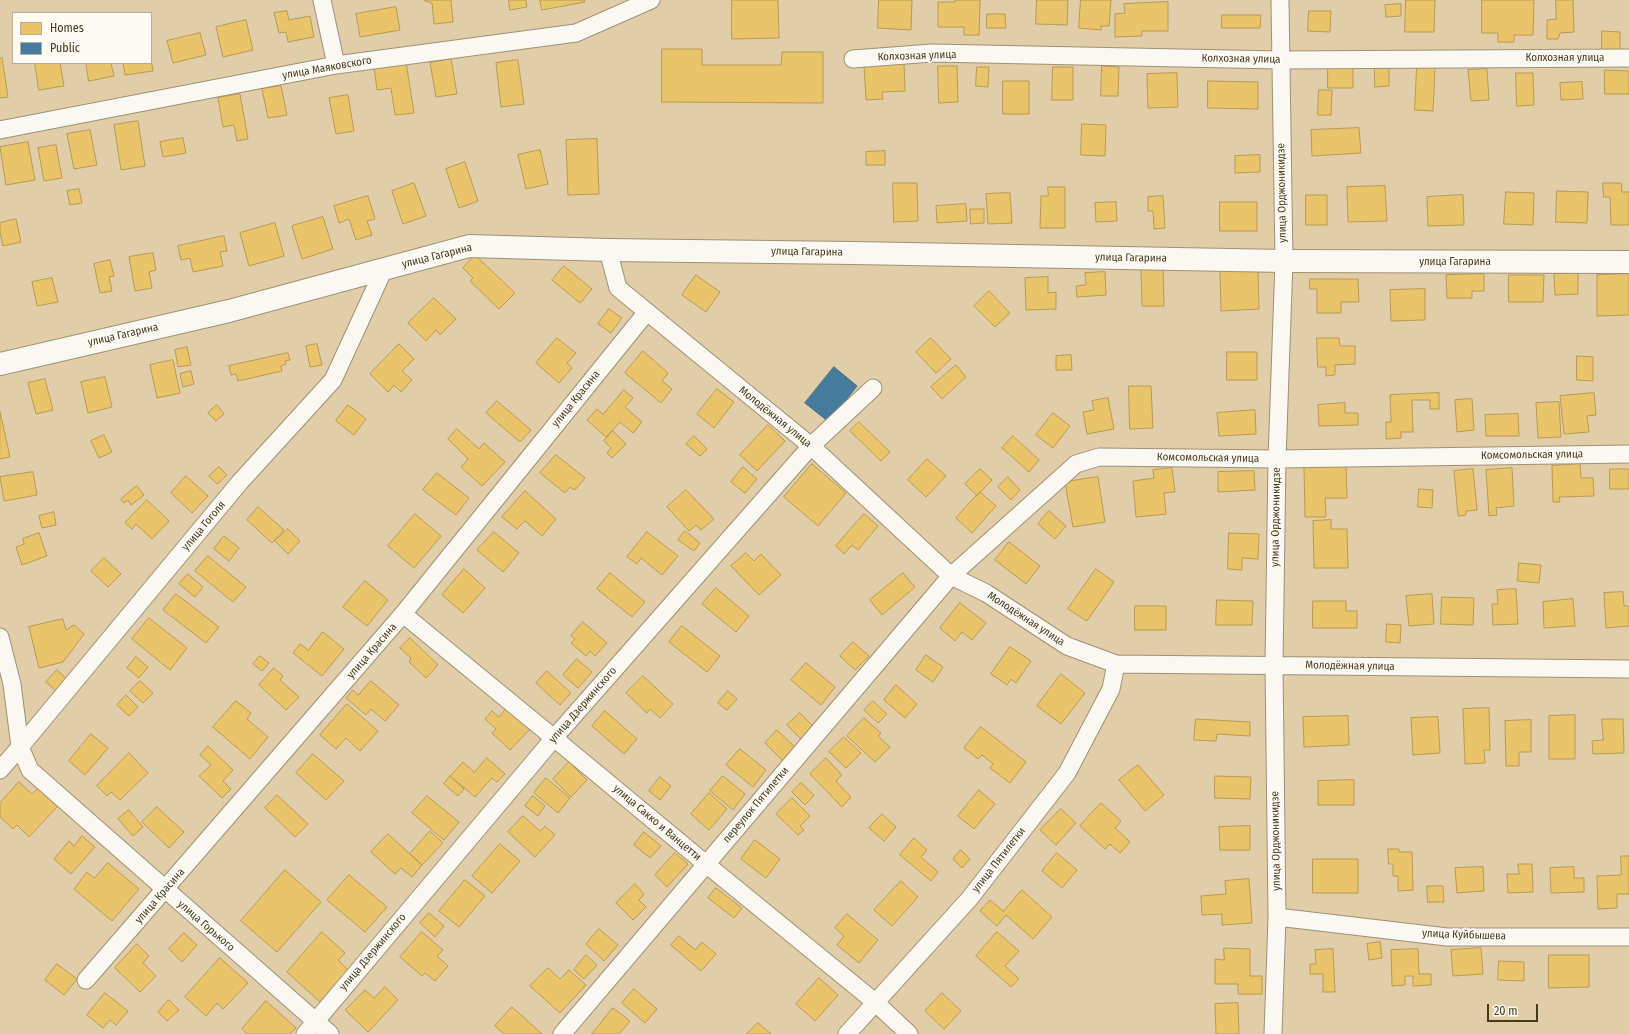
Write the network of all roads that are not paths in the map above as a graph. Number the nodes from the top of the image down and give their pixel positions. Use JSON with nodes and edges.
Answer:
{"nodes":[{"id":1,"x":322,"y":0,"type":"edge"},
{"id":2,"x":651,"y":0,"type":"edge"},
{"id":3,"x":1280,"y":0,"type":"edge"},
{"id":4,"x":1629,"y":58,"type":"edge"},
{"id":5,"x":853,"y":59,"type":"dead end"},
{"id":6,"x":1280,"y":60,"type":"junction"},
{"id":7,"x":336,"y":65,"type":"junction"},
{"id":8,"x":0,"y":130,"type":"edge"},
{"id":9,"x":608,"y":250,"type":"junction"},
{"id":10,"x":1284,"y":261,"type":"junction"},
{"id":11,"x":1629,"y":262,"type":"edge"},
{"id":12,"x":384,"y":269,"type":"junction"},
{"id":13,"x":646,"y":312,"type":"junction"},
{"id":14,"x":0,"y":364,"type":"edge"},
{"id":15,"x":873,"y":388,"type":"dead end"},
{"id":16,"x":811,"y":446,"type":"junction"},
{"id":17,"x":1629,"y":454,"type":"edge"},
{"id":18,"x":1277,"y":459,"type":"junction"},
{"id":19,"x":951,"y":576,"type":"junction"},
{"id":20,"x":403,"y":614,"type":"junction"},
{"id":21,"x":0,"y":637,"type":"edge"},
{"id":22,"x":1116,"y":664,"type":"junction"},
{"id":23,"x":1274,"y":665,"type":"junction"},
{"id":24,"x":1629,"y":669,"type":"edge"},
{"id":25,"x":554,"y":738,"type":"junction"},
{"id":26,"x":20,"y":747,"type":"junction"},
{"id":27,"x":0,"y":770,"type":"edge"},
{"id":28,"x":706,"y":864,"type":"junction"},
{"id":29,"x":165,"y":890,"type":"junction"},
{"id":30,"x":1277,"y":917,"type":"junction"},
{"id":31,"x":1629,"y":937,"type":"edge"},
{"id":32,"x":86,"y":980,"type":"dead end"},
{"id":33,"x":875,"y":1002,"type":"junction"},
{"id":34,"x":310,"y":1028,"type":"edge"},
{"id":35,"x":330,"y":1034,"type":"edge"},
{"id":36,"x":562,"y":1034,"type":"edge"},
{"id":37,"x":847,"y":1034,"type":"edge"},
{"id":38,"x":909,"y":1034,"type":"edge"},
{"id":39,"x":1272,"y":1034,"type":"edge"}],
"edges":[{"from":1,"to":7,"type":"street"},
{"from":2,"to":7,"type":"street","name":"улица Маяковского"},
{"from":3,"to":6,"type":"street","name":"улица Орджоникидзе"},
{"from":4,"to":6,"type":"street","name":"Колхозная улица"},
{"from":5,"to":6,"type":"street","name":"Колхозная улица"},
{"from":6,"to":10,"type":"street","name":"улица Орджоникидзе"},
{"from":7,"to":8,"type":"street","name":"улица Маяковского"},
{"from":9,"to":10,"type":"main road","name":"улица Гагарина"},
{"from":9,"to":12,"type":"main road","name":"улица Гагарина"},
{"from":9,"to":13,"type":"street","name":"Молодёжная улица"},
{"from":10,"to":11,"type":"main road","name":"улица Гагарина"},
{"from":10,"to":18,"type":"street","name":"улица Орджоникидзе"},
{"from":12,"to":14,"type":"main road","name":"улица Гагарина"},
{"from":12,"to":26,"type":"street","name":"улица Гоголя"},
{"from":13,"to":16,"type":"street","name":"Молодёжная улица"},
{"from":13,"to":20,"type":"street","name":"улица Красина"},
{"from":15,"to":16,"type":"street","name":"улица Дзержинского"},
{"from":16,"to":19,"type":"street","name":"Молодёжная улица"},
{"from":16,"to":25,"type":"street","name":"улица Дзержинского"},
{"from":17,"to":18,"type":"street","name":"Комсомольская улица"},
{"from":18,"to":19,"type":"street","name":"Комсомольская улица"},
{"from":18,"to":23,"type":"street","name":"улица Орджоникидзе"},
{"from":19,"to":22,"type":"street","name":"Молодёжная улица"},
{"from":19,"to":28,"type":"street","name":"переулок Пятилетки"},
{"from":20,"to":25,"type":"street","name":"улица Сакко и Ванцетти"},
{"from":20,"to":29,"type":"street","name":"улица Красина"},
{"from":21,"to":26,"type":"street","name":"улица Горького"},
{"from":22,"to":23,"type":"street","name":"Молодёжная улица"},
{"from":22,"to":33,"type":"street","name":"улица Пятилетки"},
{"from":23,"to":24,"type":"street","name":"Молодёжная улица"},
{"from":23,"to":30,"type":"street","name":"улица Орджоникидзе"},
{"from":25,"to":28,"type":"street","name":"улица Сакко и Ванцетти"},
{"from":25,"to":34,"type":"street","name":"улица Дзержинского"},
{"from":26,"to":27,"type":"street","name":"улица Гоголя"},
{"from":26,"to":29,"type":"street","name":"улица Горького"},
{"from":28,"to":33,"type":"street","name":"улица Сакко и Ванцетти"},
{"from":28,"to":36,"type":"street","name":"переулок Пятилетки"},
{"from":29,"to":32,"type":"street","name":"улица Красина"},
{"from":29,"to":34,"type":"street","name":"улица Горького"},
{"from":30,"to":31,"type":"street","name":"улица Куйбышева"},
{"from":30,"to":39,"type":"street","name":"улица Орджоникидзе"},
{"from":33,"to":37,"type":"street","name":"улица Пятилетки"},
{"from":33,"to":38,"type":"street","name":"улица Сакко и Ванцетти"},
{"from":34,"to":35,"type":"street","name":"улица Горького"}]}
